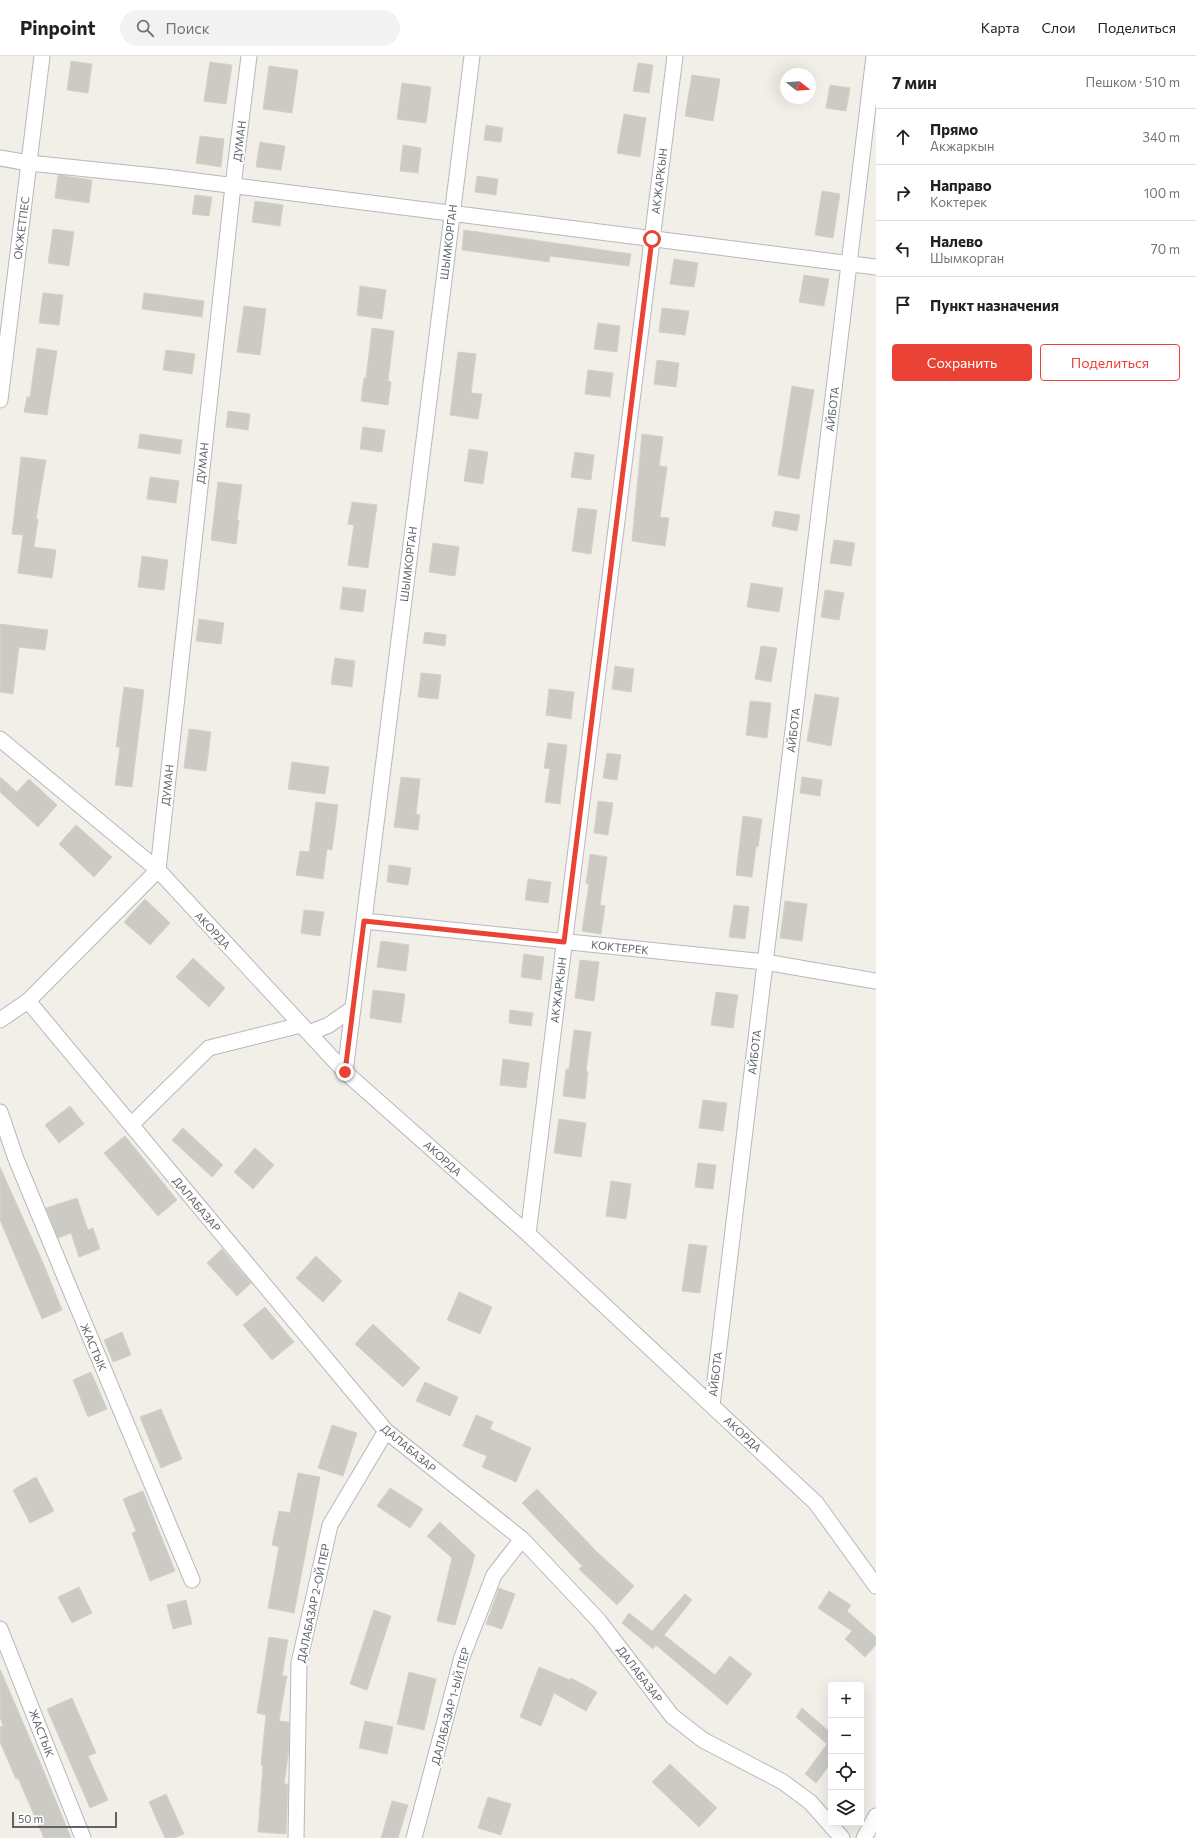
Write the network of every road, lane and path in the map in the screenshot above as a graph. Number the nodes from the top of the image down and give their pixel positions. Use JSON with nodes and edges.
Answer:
{"nodes":[{"id":1,"x":42,"y":56,"type":"edge"},
{"id":2,"x":249,"y":56,"type":"edge"},
{"id":3,"x":472,"y":56,"type":"edge"},
{"id":4,"x":675,"y":56,"type":"edge"},
{"id":5,"x":874,"y":56,"type":"edge"},
{"id":6,"x":0,"y":158,"type":"edge"},
{"id":7,"x":29,"y":163,"type":"junction"},
{"id":8,"x":233,"y":186,"type":"junction"},
{"id":9,"x":452,"y":214,"type":"junction"},
{"id":10,"x":652,"y":239,"type":"junction"},
{"id":11,"x":849,"y":264,"type":"junction"},
{"id":12,"x":876,"y":267,"type":"edge"},
{"id":13,"x":0,"y":400,"type":"edge"},
{"id":14,"x":0,"y":739,"type":"edge"},
{"id":15,"x":158,"y":870,"type":"junction"},
{"id":16,"x":364,"y":921,"type":"junction"},
{"id":17,"x":564,"y":942,"type":"junction"},
{"id":18,"x":765,"y":962,"type":"junction"},
{"id":19,"x":876,"y":981,"type":"edge"},
{"id":20,"x":28,"y":1001,"type":"junction"},
{"id":21,"x":353,"y":1008,"type":"junction"},
{"id":22,"x":0,"y":1020,"type":"edge"},
{"id":23,"x":305,"y":1029,"type":"junction"},
{"id":24,"x":345,"y":1072,"type":"junction"},
{"id":25,"x":0,"y":1112,"type":"edge"},
{"id":26,"x":131,"y":1125,"type":"junction"},
{"id":27,"x":528,"y":1234,"type":"junction"},
{"id":28,"x":712,"y":1405,"type":"junction"},
{"id":29,"x":386,"y":1431,"type":"junction"},
{"id":30,"x":522,"y":1539,"type":"junction"},
{"id":31,"x":192,"y":1580,"type":"dead end"},
{"id":32,"x":876,"y":1586,"type":"edge"},
{"id":33,"x":0,"y":1629,"type":"edge"},
{"id":34,"x":876,"y":1816,"type":"edge"},
{"id":35,"x":83,"y":1838,"type":"edge"},
{"id":36,"x":296,"y":1838,"type":"edge"},
{"id":37,"x":414,"y":1838,"type":"edge"},
{"id":38,"x":842,"y":1838,"type":"edge"},
{"id":39,"x":864,"y":1838,"type":"edge"}],
"edges":[{"from":1,"to":7,"type":"street","name":"ОКЖЕТПЕС"},
{"from":2,"to":8,"type":"street","name":"ДУМАН"},
{"from":3,"to":9,"type":"street","name":"ШЫМКОРГАН"},
{"from":4,"to":10,"type":"street","name":"АКЖАРКЫН"},
{"from":5,"to":11,"type":"street","name":"АЙБОТА"},
{"from":6,"to":7,"type":"street"},
{"from":7,"to":8,"type":"street"},
{"from":7,"to":13,"type":"street","name":"ОКЖЕТПЕС"},
{"from":8,"to":9,"type":"street"},
{"from":8,"to":15,"type":"street","name":"ДУМАН"},
{"from":9,"to":10,"type":"street"},
{"from":9,"to":16,"type":"street","name":"ШЫМКОРГАН"},
{"from":10,"to":11,"type":"street"},
{"from":10,"to":17,"type":"street","name":"АКЖАРКЫН"},
{"from":11,"to":12,"type":"street"},
{"from":11,"to":18,"type":"street","name":"АЙБОТА"},
{"from":14,"to":15,"type":"street","name":"АКОРДА"},
{"from":15,"to":20,"type":"street"},
{"from":15,"to":23,"type":"street","name":"АКОРДА"},
{"from":16,"to":17,"type":"street","name":"КОКТЕРЕК"},
{"from":16,"to":21,"type":"street","name":"ШЫМКОРГАН"},
{"from":17,"to":18,"type":"street","name":"КОКТЕРЕК"},
{"from":17,"to":27,"type":"street","name":"АКЖАРКЫН"},
{"from":18,"to":19,"type":"street","name":"КОКТЕРЕК"},
{"from":18,"to":28,"type":"street","name":"АЙБОТА"},
{"from":20,"to":22,"type":"street"},
{"from":20,"to":26,"type":"street","name":"ДАЛАБАЗАР"},
{"from":21,"to":23,"type":"street"},
{"from":21,"to":24,"type":"street","name":"ШЫМКОРГАН"},
{"from":23,"to":24,"type":"street","name":"АКОРДА"},
{"from":23,"to":26,"type":"street"},
{"from":24,"to":27,"type":"street","name":"АКОРДА"},
{"from":25,"to":31,"type":"street","name":"ЖАСТЫК"},
{"from":26,"to":29,"type":"street","name":"ДАЛАБАЗАР"},
{"from":27,"to":28,"type":"street","name":"АКОРДА"},
{"from":28,"to":32,"type":"street","name":"АКОРДА"},
{"from":29,"to":30,"type":"street","name":"ДАЛАБАЗАР"},
{"from":29,"to":36,"type":"street","name":"ДАЛАБАЗАР 2-ОЙ ПЕР"},
{"from":30,"to":37,"type":"street","name":"ДАЛАБАЗАР 1-ЫЙ ПЕР"},
{"from":30,"to":38,"type":"street","name":"ДАЛАБАЗАР"},
{"from":33,"to":35,"type":"street","name":"ЖАСТЫК"},
{"from":34,"to":39,"type":"street"}]}
